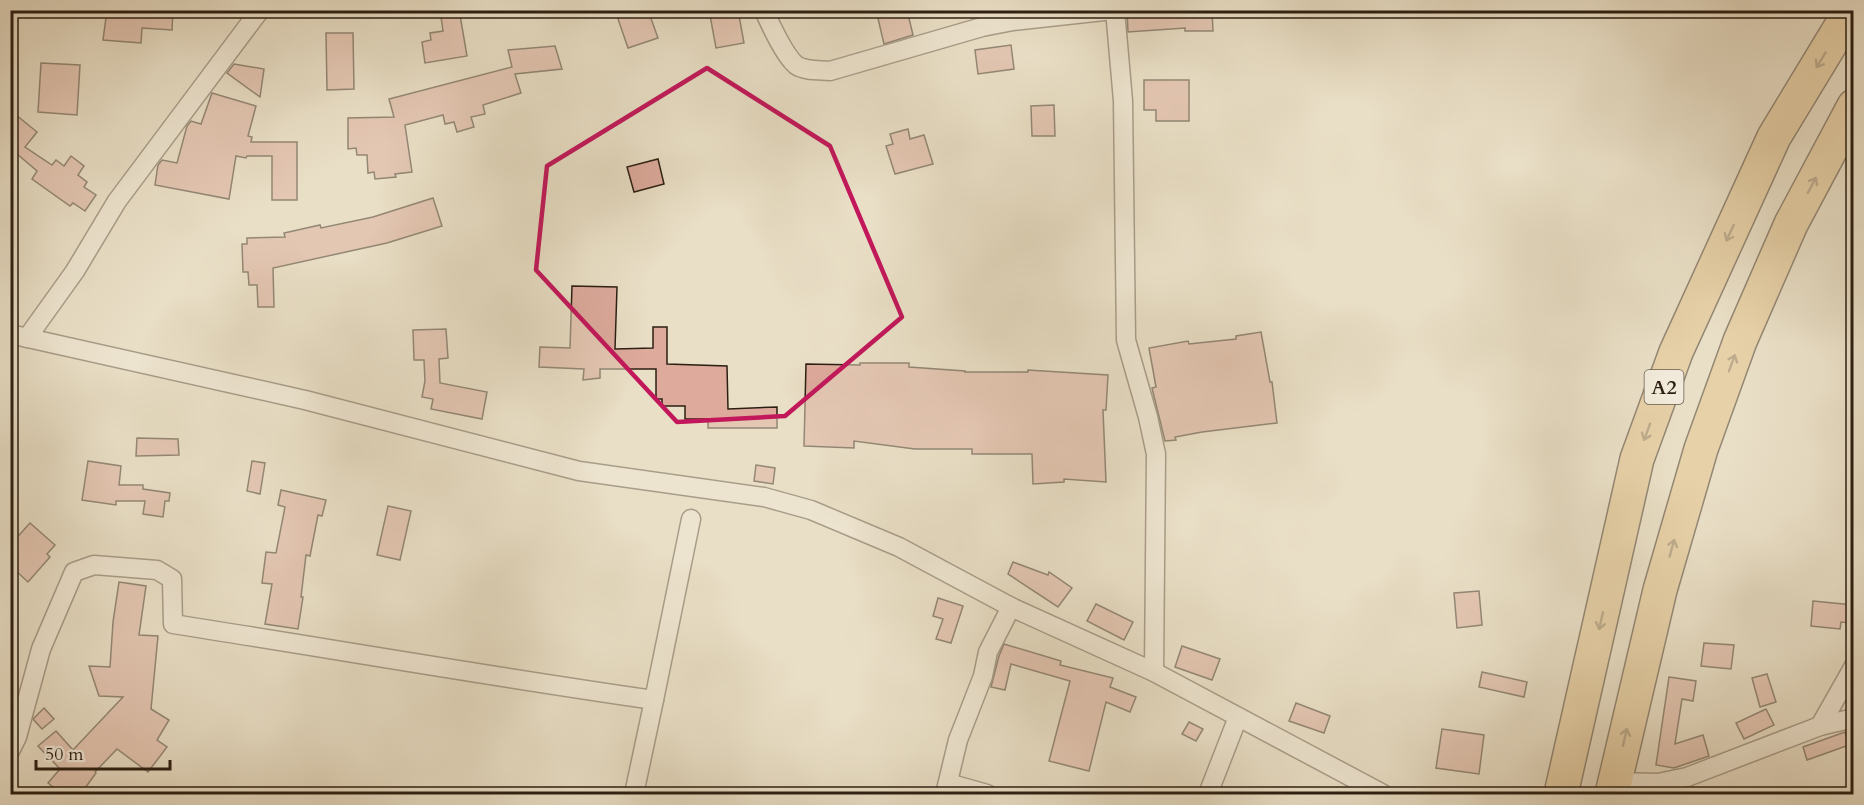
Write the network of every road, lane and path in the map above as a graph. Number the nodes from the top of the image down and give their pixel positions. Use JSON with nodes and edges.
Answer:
{"nodes":[{"id":1,"x":260,"y":10,"type":"edge"},
{"id":2,"x":764,"y":10,"type":"edge"},
{"id":3,"x":1114,"y":10,"type":"edge"},
{"id":4,"x":1851,"y":10,"type":"edge"},
{"id":5,"x":1854,"y":106,"type":"edge"},
{"id":6,"x":19,"y":336,"type":"edge"},
{"id":7,"x":692,"y":519,"type":"dead end"},
{"id":8,"x":1011,"y":606,"type":"junction"},
{"id":9,"x":1854,"y":666,"type":"edge"},
{"id":10,"x":1154,"y":672,"type":"junction"},
{"id":11,"x":654,"y":700,"type":"junction"},
{"id":12,"x":1238,"y":717,"type":"junction"},
{"id":13,"x":1853,"y":720,"type":"edge"},
{"id":14,"x":1820,"y":726,"type":"junction"},
{"id":15,"x":10,"y":751,"type":"edge"},
{"id":16,"x":1350,"y":778,"type":"junction"},
{"id":17,"x":1613,"y":788,"type":"edge"},
{"id":18,"x":946,"y":789,"type":"edge"},
{"id":19,"x":634,"y":795,"type":"edge"},
{"id":20,"x":987,"y":795,"type":"edge"},
{"id":21,"x":1208,"y":795,"type":"edge"},
{"id":22,"x":1342,"y":795,"type":"edge"},
{"id":23,"x":1383,"y":795,"type":"edge"},
{"id":24,"x":1561,"y":795,"type":"edge"}],
"edges":[{"from":1,"to":6,"type":"street"},
{"from":2,"to":3,"type":"street"},
{"from":3,"to":10,"type":"street"},
{"from":4,"to":24,"type":"highway","number":"A2","one_way":true},
{"from":17,"to":5,"type":"highway","one_way":true},
{"from":6,"to":8,"type":"street"},
{"from":7,"to":11,"type":"street"},
{"from":8,"to":10,"type":"street"},
{"from":8,"to":18,"type":"street"},
{"from":9,"to":14,"type":"street"},
{"from":10,"to":12,"type":"street"},
{"from":11,"to":15,"type":"street"},
{"from":11,"to":19,"type":"street"},
{"from":12,"to":16,"type":"street"},
{"from":12,"to":21,"type":"street"},
{"from":13,"to":14,"type":"street"},
{"from":14,"to":17,"type":"street"},
{"from":16,"to":22,"type":"street"},
{"from":16,"to":23,"type":"street"},
{"from":18,"to":20,"type":"street"}]}
